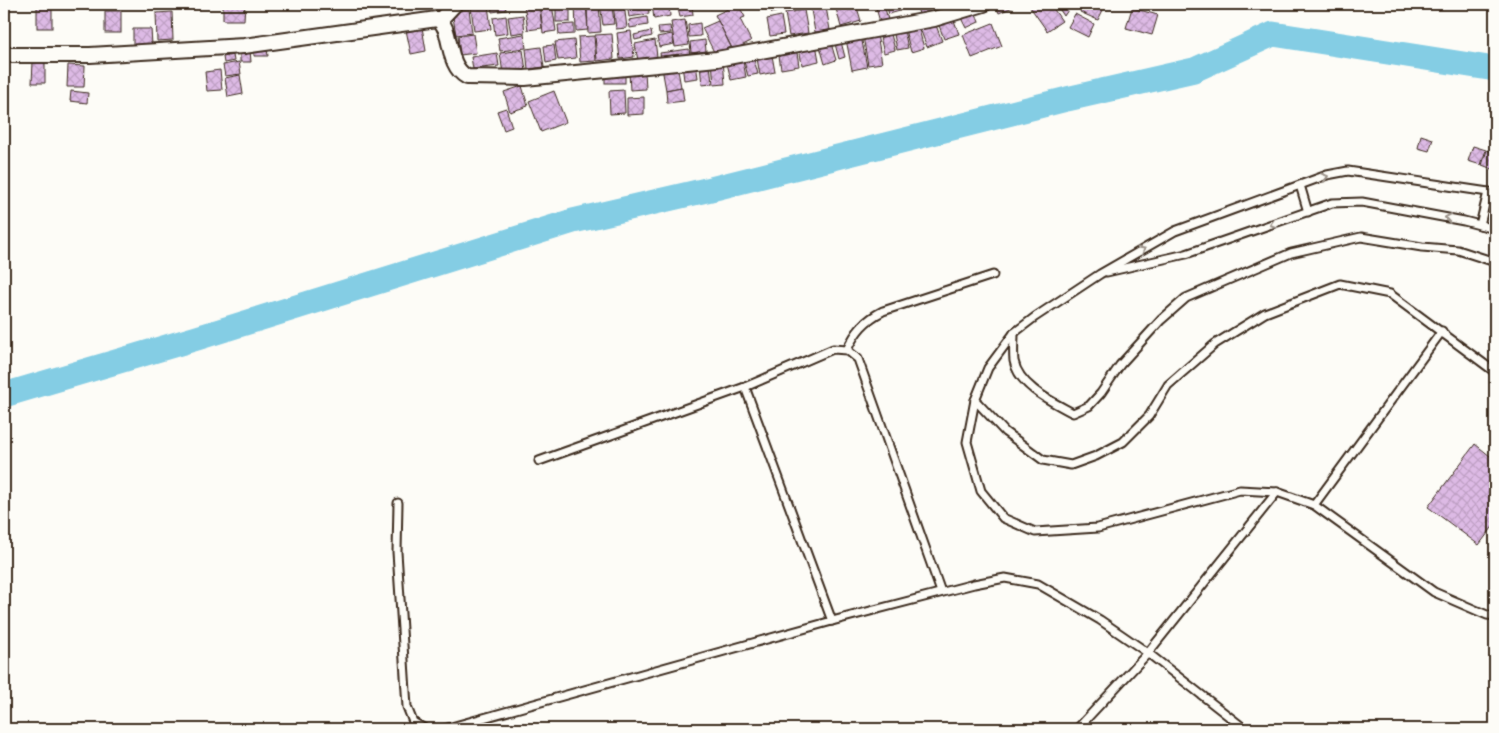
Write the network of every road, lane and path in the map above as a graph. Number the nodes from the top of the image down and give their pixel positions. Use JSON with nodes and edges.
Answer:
{"nodes":[{"id":1,"x":455,"y":4,"type":"edge"},
{"id":2,"x":984,"y":4,"type":"edge"},
{"id":3,"x":440,"y":20,"type":"junction"},
{"id":4,"x":4,"y":55,"type":"edge"},
{"id":5,"x":1300,"y":185,"type":"junction"},
{"id":6,"x":1492,"y":193,"type":"edge"},
{"id":7,"x":1308,"y":212,"type":"junction"},
{"id":8,"x":1480,"y":225,"type":"junction"},
{"id":9,"x":1495,"y":229,"type":"edge"},
{"id":10,"x":1495,"y":262,"type":"edge"},
{"id":11,"x":1100,"y":274,"type":"junction"},
{"id":12,"x":993,"y":275,"type":"dead end"},
{"id":13,"x":1442,"y":332,"type":"junction"},
{"id":14,"x":1014,"y":333,"type":"junction"},
{"id":15,"x":847,"y":350,"type":"junction"},
{"id":16,"x":1495,"y":372,"type":"edge"},
{"id":17,"x":745,"y":387,"type":"junction"},
{"id":18,"x":975,"y":400,"type":"junction"},
{"id":19,"x":539,"y":461,"type":"dead end"},
{"id":20,"x":1278,"y":492,"type":"junction"},
{"id":21,"x":398,"y":503,"type":"dead end"},
{"id":22,"x":1314,"y":505,"type":"junction"},
{"id":23,"x":941,"y":592,"type":"junction"},
{"id":24,"x":1495,"y":616,"type":"edge"},
{"id":25,"x":832,"y":621,"type":"junction"},
{"id":26,"x":1148,"y":654,"type":"junction"},
{"id":27,"x":425,"y":729,"type":"edge"},
{"id":28,"x":444,"y":729,"type":"edge"},
{"id":29,"x":1077,"y":729,"type":"edge"},
{"id":30,"x":1245,"y":729,"type":"edge"}],
"edges":[{"from":1,"to":3,"type":"street"},
{"from":2,"to":3,"type":"street"},
{"from":3,"to":4,"type":"street"},
{"from":5,"to":6,"type":"lane","one_way":true},
{"from":5,"to":7,"type":"lane"},
{"from":11,"to":5,"type":"lane","one_way":true},
{"from":6,"to":8,"type":"lane"},
{"from":8,"to":7,"type":"lane","one_way":true},
{"from":7,"to":11,"type":"lane","one_way":true},
{"from":8,"to":9,"type":"lane"},
{"from":10,"to":14,"type":"lane"},
{"from":11,"to":14,"type":"lane"},
{"from":12,"to":15,"type":"lane"},
{"from":13,"to":16,"type":"lane"},
{"from":13,"to":18,"type":"lane"},
{"from":13,"to":22,"type":"lane"},
{"from":14,"to":18,"type":"lane"},
{"from":15,"to":17,"type":"lane"},
{"from":15,"to":23,"type":"lane"},
{"from":17,"to":19,"type":"lane"},
{"from":17,"to":25,"type":"lane"},
{"from":18,"to":20,"type":"lane"},
{"from":20,"to":22,"type":"lane"},
{"from":20,"to":26,"type":"lane"},
{"from":21,"to":27,"type":"lane"},
{"from":22,"to":24,"type":"lane"},
{"from":23,"to":25,"type":"lane"},
{"from":23,"to":26,"type":"lane"},
{"from":25,"to":28,"type":"lane"},
{"from":26,"to":29,"type":"lane"},
{"from":26,"to":30,"type":"lane"}]}
